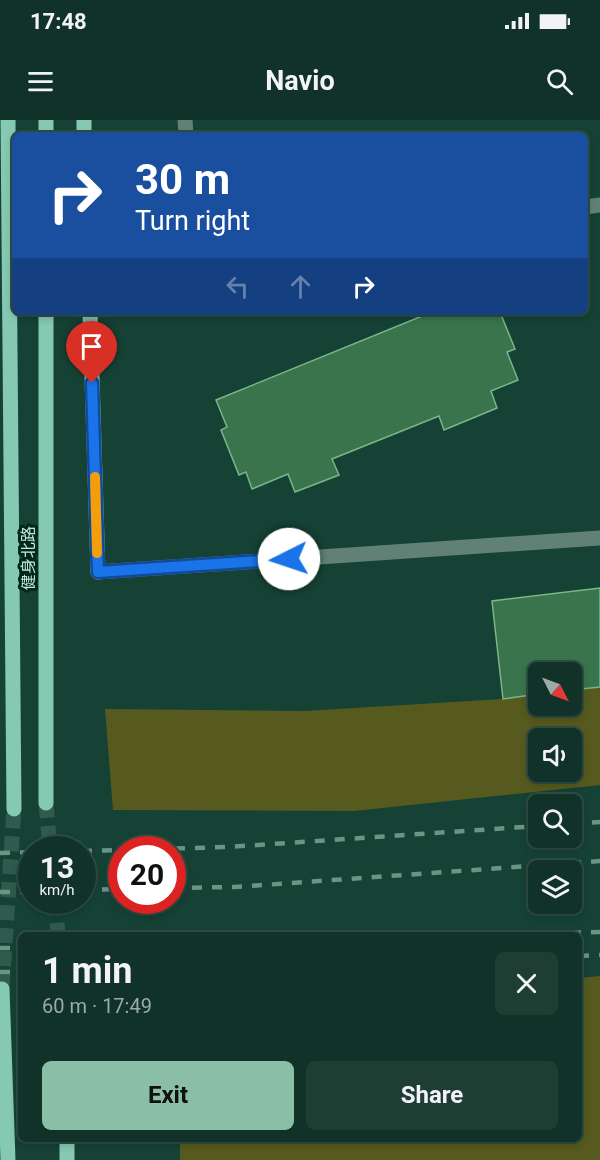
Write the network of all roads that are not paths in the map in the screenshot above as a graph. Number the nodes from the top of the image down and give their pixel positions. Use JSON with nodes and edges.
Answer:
{"nodes":[{"id":1,"x":8,"y":120,"type":"edge"},
{"id":2,"x":46,"y":315,"type":"edge"},
{"id":3,"x":90,"y":315,"type":"edge"},
{"id":4,"x":600,"y":538,"type":"edge"},
{"id":5,"x":98,"y":572,"type":"joint"},
{"id":6,"x":46,"y":803,"type":"tunnel mouth"},
{"id":7,"x":14,"y":809,"type":"tunnel mouth"},
{"id":8,"x":2,"y":989,"type":"dead end"},
{"id":9,"x":67,"y":1142,"type":"edge"},
{"id":10,"x":8,"y":1160,"type":"edge"},
{"id":11,"x":68,"y":1160,"type":"edge"}],
"edges":[{"from":1,"to":7,"type":"main road","name":"健身北路"},
{"from":2,"to":6,"type":"main road","name":"健身北路"},
{"from":3,"to":5,"type":"main road"},
{"from":4,"to":5,"type":"lane"},
{"from":8,"to":10,"type":"main road"},
{"from":9,"to":11,"type":"main road"}]}
